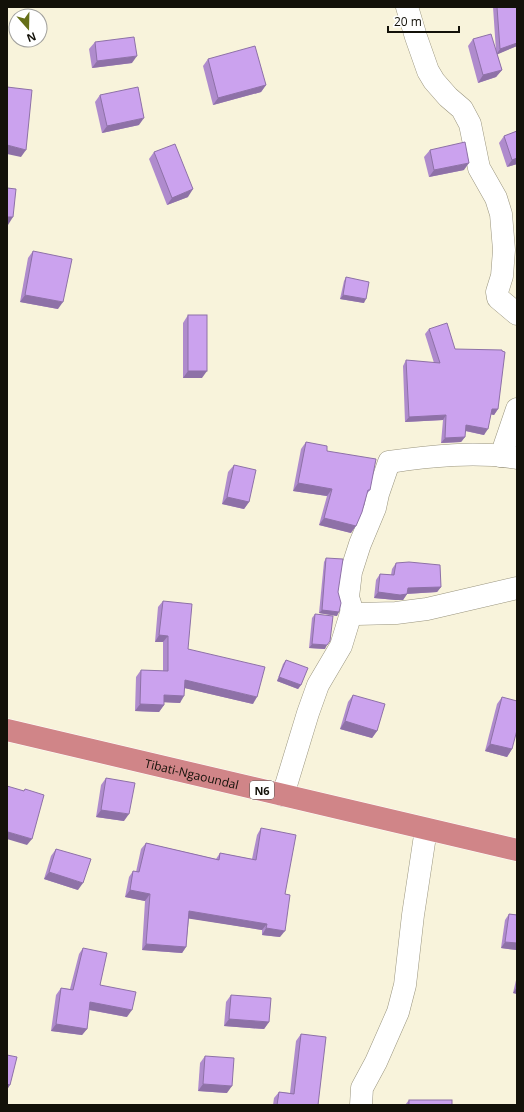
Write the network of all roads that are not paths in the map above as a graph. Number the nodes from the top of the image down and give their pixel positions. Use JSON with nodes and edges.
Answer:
{"nodes":[{"id":1,"x":407,"y":7,"type":"edge"},
{"id":2,"x":517,"y":314,"type":"edge"},
{"id":3,"x":517,"y":409,"type":"edge"},
{"id":4,"x":509,"y":457,"type":"edge"},
{"id":5,"x":517,"y":588,"type":"edge"},
{"id":6,"x":352,"y":610,"type":"junction"},
{"id":7,"x":7,"y":730,"type":"edge"},
{"id":8,"x":283,"y":795,"type":"junction"},
{"id":9,"x":426,"y":829,"type":"junction"},
{"id":10,"x":517,"y":850,"type":"edge"},
{"id":11,"x":361,"y":1105,"type":"edge"}],
"edges":[{"from":1,"to":2,"type":"street"},
{"from":3,"to":4,"type":"street"},
{"from":4,"to":6,"type":"street"},
{"from":5,"to":6,"type":"street"},
{"from":6,"to":8,"type":"street"},
{"from":7,"to":8,"type":"highway","name":"Tibati-Ngaoundal","number":"N6"},
{"from":8,"to":9,"type":"highway","name":"Tibati-Ngaoundal","number":"N6"},
{"from":9,"to":10,"type":"highway","name":"Tibati-Ngaoundal","number":"N6"},
{"from":9,"to":11,"type":"street"}]}
